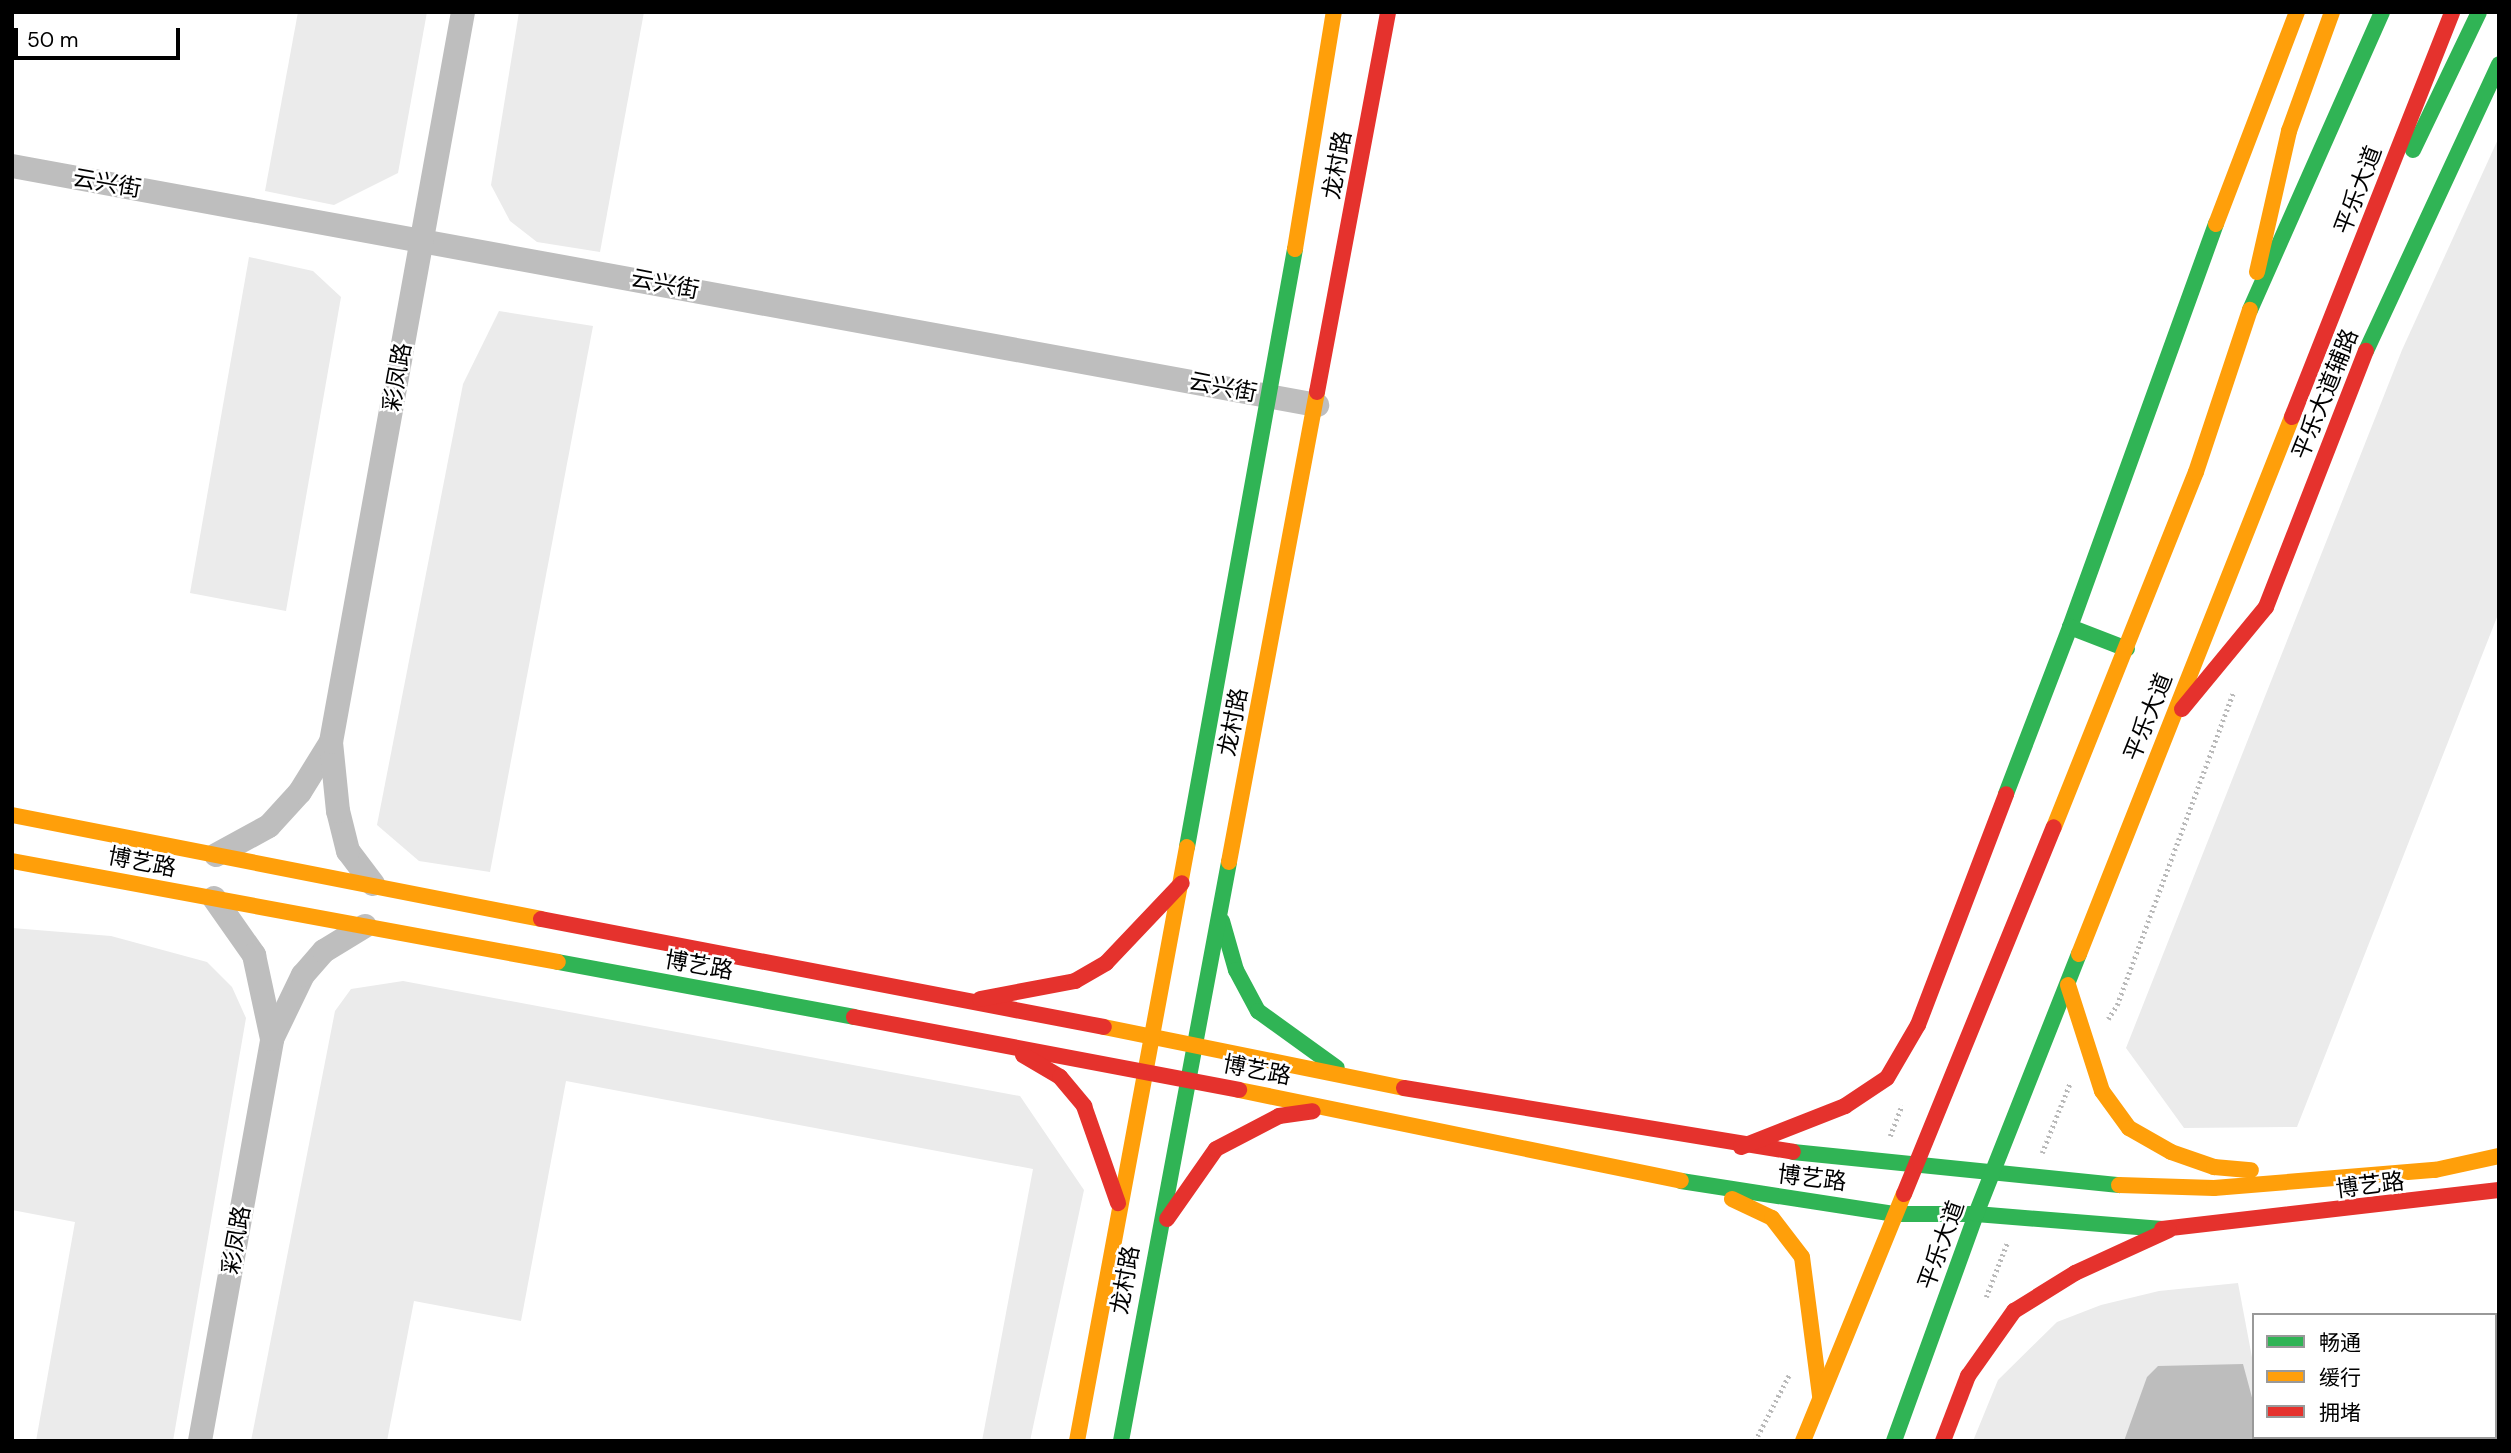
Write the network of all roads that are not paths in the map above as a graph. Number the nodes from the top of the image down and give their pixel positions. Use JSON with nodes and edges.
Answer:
{"nodes":[{"id":1,"x":463,"y":12,"type":"edge"},
{"id":2,"x":1334,"y":12,"type":"edge"},
{"id":3,"x":1388,"y":12,"type":"edge"},
{"id":4,"x":2332,"y":12,"type":"edge"},
{"id":5,"x":2382,"y":12,"type":"edge"},
{"id":6,"x":2452,"y":12,"type":"edge"},
{"id":7,"x":2479,"y":12,"type":"edge"},
{"id":8,"x":2294,"y":14,"type":"edge"},
{"id":9,"x":2499,"y":64,"type":"edge"},
{"id":10,"x":12,"y":166,"type":"edge"},
{"id":11,"x":422,"y":239,"type":"junction"},
{"id":12,"x":2354,"y":264,"type":"junction"},
{"id":13,"x":2246,"y":320,"type":"junction"},
{"id":14,"x":1270,"y":396,"type":"junction"},
{"id":15,"x":1317,"y":405,"type":"junction"},
{"id":16,"x":2070,"y":627,"type":"junction"},
{"id":17,"x":2127,"y":649,"type":"junction"},
{"id":18,"x":2169,"y":724,"type":"junction"},
{"id":19,"x":331,"y":742,"type":"junction"},
{"id":20,"x":12,"y":815,"type":"edge"},
{"id":21,"x":216,"y":855,"type":"junction"},
{"id":22,"x":12,"y":861,"type":"edge"},
{"id":23,"x":47,"y":867,"type":"junction"},
{"id":24,"x":12,"y":869,"type":"edge"},
{"id":25,"x":1182,"y":883,"type":"junction"},
{"id":26,"x":373,"y":884,"type":"junction"},
{"id":27,"x":214,"y":898,"type":"junction"},
{"id":28,"x":1220,"y":912,"type":"junction"},
{"id":29,"x":365,"y":926,"type":"junction"},
{"id":30,"x":2068,"y":985,"type":"junction"},
{"id":31,"x":962,"y":1002,"type":"junction"},
{"id":32,"x":1153,"y":1036,"type":"junction"},
{"id":33,"x":272,"y":1039,"type":"junction"},
{"id":34,"x":1196,"y":1043,"type":"junction"},
{"id":35,"x":1006,"y":1045,"type":"junction"},
{"id":36,"x":1146,"y":1071,"type":"junction"},
{"id":37,"x":1188,"y":1080,"type":"junction"},
{"id":38,"x":1356,"y":1080,"type":"junction"},
{"id":39,"x":1335,"y":1108,"type":"junction"},
{"id":40,"x":1741,"y":1147,"type":"junction"},
{"id":41,"x":2499,"y":1156,"type":"edge"},
{"id":42,"x":1915,"y":1167,"type":"junction"},
{"id":43,"x":1994,"y":1175,"type":"junction"},
{"id":44,"x":2344,"y":1177,"type":"junction"},
{"id":45,"x":1704,"y":1186,"type":"junction"},
{"id":46,"x":2499,"y":1190,"type":"edge"},
{"id":47,"x":1120,"y":1209,"type":"junction"},
{"id":48,"x":1895,"y":1214,"type":"junction"},
{"id":49,"x":1976,"y":1214,"type":"junction"},
{"id":50,"x":2169,"y":1230,"type":"junction"},
{"id":51,"x":1155,"y":1239,"type":"junction"},
{"id":52,"x":1820,"y":1396,"type":"junction"},
{"id":53,"x":200,"y":1441,"type":"edge"},
{"id":54,"x":1077,"y":1441,"type":"edge"},
{"id":55,"x":1121,"y":1441,"type":"edge"},
{"id":56,"x":1803,"y":1441,"type":"edge"},
{"id":57,"x":1895,"y":1441,"type":"edge"},
{"id":58,"x":1943,"y":1441,"type":"edge"}],
"edges":[{"from":1,"to":11,"type":"street","name":"彩凤路"},
{"from":2,"to":14,"type":"main road","name":"龙村路"},
{"from":3,"to":15,"type":"main road","name":"龙村路"},
{"from":4,"to":13,"type":"main road"},
{"from":5,"to":13,"type":"main road"},
{"from":6,"to":12,"type":"main road","name":"平乐大道"},
{"from":7,"to":12,"type":"main road"},
{"from":8,"to":16,"type":"main road"},
{"from":9,"to":18,"type":"main road","name":"平乐大道辅路"},
{"from":10,"to":11,"type":"street","name":"云兴街"},
{"from":11,"to":14,"type":"street","name":"云兴街"},
{"from":11,"to":19,"type":"street","name":"彩凤路"},
{"from":12,"to":18,"type":"main road","name":"平乐大道"},
{"from":13,"to":17,"type":"main road"},
{"from":14,"to":15,"type":"street","name":"云兴街"},
{"from":14,"to":25,"type":"main road","name":"龙村路"},
{"from":15,"to":28,"type":"main road","name":"龙村路"},
{"from":16,"to":17,"type":"main road"},
{"from":16,"to":40,"type":"main road"},
{"from":17,"to":42,"type":"main road"},
{"from":18,"to":30,"type":"main road","name":"平乐大道"},
{"from":19,"to":21,"type":"street","name":"彩凤路"},
{"from":19,"to":26,"type":"street","name":"彩凤路"},
{"from":20,"to":21,"type":"main road","name":"博艺路"},
{"from":21,"to":26,"type":"main road","name":"博艺路"},
{"from":22,"to":23,"type":"main road","name":"博艺路"},
{"from":23,"to":24,"type":"main road"},
{"from":23,"to":27,"type":"main road","name":"博艺路"},
{"from":25,"to":31,"type":"main road"},
{"from":25,"to":32,"type":"main road","name":"龙村路"},
{"from":26,"to":31,"type":"main road","name":"博艺路"},
{"from":27,"to":29,"type":"main road","name":"博艺路"},
{"from":27,"to":33,"type":"street"},
{"from":28,"to":34,"type":"main road","name":"龙村路"},
{"from":28,"to":38,"type":"main road"},
{"from":29,"to":33,"type":"street"},
{"from":29,"to":35,"type":"main road","name":"博艺路"},
{"from":30,"to":43,"type":"main road","name":"平乐大道"},
{"from":30,"to":44,"type":"main road"},
{"from":31,"to":32,"type":"main road","name":"博艺路"},
{"from":32,"to":34,"type":"main road","name":"博艺路"},
{"from":32,"to":36,"type":"main road","name":"龙村路"},
{"from":33,"to":53,"type":"street","name":"彩凤路"},
{"from":34,"to":37,"type":"main road","name":"龙村路"},
{"from":34,"to":38,"type":"main road","name":"博艺路"},
{"from":35,"to":36,"type":"main road","name":"博艺路"},
{"from":35,"to":47,"type":"main road"},
{"from":36,"to":37,"type":"main road","name":"博艺路"},
{"from":36,"to":47,"type":"main road","name":"龙村路"},
{"from":37,"to":39,"type":"main road","name":"博艺路"},
{"from":37,"to":51,"type":"main road","name":"龙村路"},
{"from":38,"to":40,"type":"main road","name":"博艺路"},
{"from":39,"to":45,"type":"main road","name":"博艺路"},
{"from":39,"to":51,"type":"main road"},
{"from":40,"to":42,"type":"main road","name":"博艺路"},
{"from":41,"to":44,"type":"main road","name":"博艺路"},
{"from":42,"to":43,"type":"main road","name":"博艺路"},
{"from":42,"to":48,"type":"main road"},
{"from":43,"to":44,"type":"main road","name":"博艺路"},
{"from":43,"to":49,"type":"main road","name":"平乐大道"},
{"from":45,"to":48,"type":"main road","name":"博艺路"},
{"from":45,"to":52,"type":"main road"},
{"from":46,"to":50,"type":"main road","name":"博艺路"},
{"from":47,"to":54,"type":"main road","name":"龙村路"},
{"from":48,"to":49,"type":"main road","name":"博艺路"},
{"from":48,"to":52,"type":"main road"},
{"from":49,"to":50,"type":"main road","name":"博艺路"},
{"from":49,"to":57,"type":"main road","name":"平乐大道"},
{"from":50,"to":58,"type":"main road"},
{"from":51,"to":55,"type":"main road","name":"龙村路"},
{"from":52,"to":56,"type":"main road"}]}
